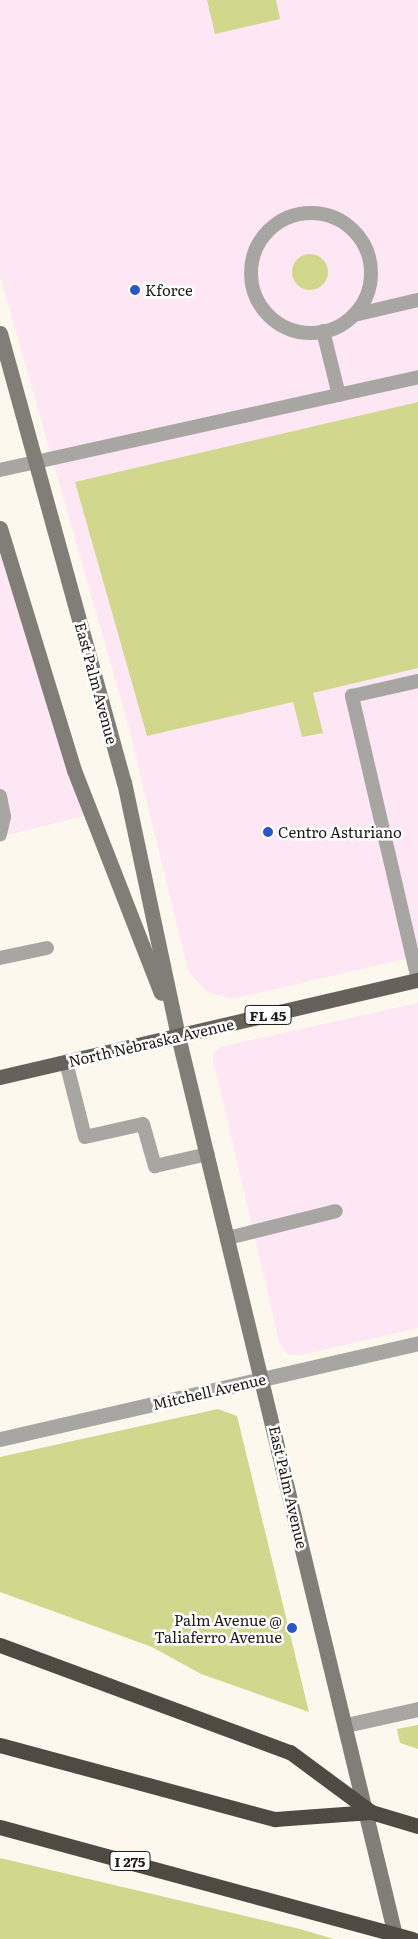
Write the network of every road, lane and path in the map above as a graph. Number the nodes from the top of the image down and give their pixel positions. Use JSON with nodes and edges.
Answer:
{"nodes":[{"id":1,"x":418,"y":300,"type":"edge"},
{"id":2,"x":354,"y":315,"type":"junction"},
{"id":3,"x":323,"y":331,"type":"junction"},
{"id":4,"x":0,"y":333,"type":"edge"},
{"id":5,"x":418,"y":377,"type":"edge"},
{"id":6,"x":339,"y":395,"type":"junction"},
{"id":7,"x":37,"y":462,"type":"junction"},
{"id":8,"x":0,"y":470,"type":"edge"},
{"id":9,"x":0,"y":528,"type":"edge"},
{"id":10,"x":418,"y":681,"type":"edge"},
{"id":11,"x":0,"y":796,"type":"edge"},
{"id":12,"x":0,"y":835,"type":"edge"},
{"id":13,"x":47,"y":948,"type":"dead end"},
{"id":14,"x":0,"y":958,"type":"edge"},
{"id":15,"x":418,"y":980,"type":"edge"},
{"id":16,"x":178,"y":1036,"type":"junction"},
{"id":17,"x":66,"y":1062,"type":"junction"},
{"id":18,"x":0,"y":1077,"type":"edge"},
{"id":19,"x":208,"y":1154,"type":"junction"},
{"id":20,"x":336,"y":1211,"type":"dead end"},
{"id":21,"x":228,"y":1238,"type":"junction"},
{"id":22,"x":418,"y":1343,"type":"edge"},
{"id":23,"x":263,"y":1378,"type":"junction"},
{"id":24,"x":0,"y":1439,"type":"edge"},
{"id":25,"x":0,"y":1645,"type":"edge"},
{"id":26,"x":418,"y":1708,"type":"edge"},
{"id":27,"x":346,"y":1725,"type":"junction"},
{"id":28,"x":0,"y":1745,"type":"edge"},
{"id":29,"x":371,"y":1812,"type":"junction"},
{"id":30,"x":418,"y":1826,"type":"edge"},
{"id":31,"x":0,"y":1828,"type":"edge"},
{"id":32,"x":396,"y":1939,"type":"edge"},
{"id":33,"x":412,"y":1939,"type":"edge"}],
"edges":[{"from":1,"to":2,"type":"lane"},
{"from":2,"to":3,"type":"lane"},
{"from":2,"to":3,"type":"lane"},
{"from":3,"to":6,"type":"lane"},
{"from":4,"to":7,"type":"street","name":"East Palm Avenue"},
{"from":5,"to":6,"type":"lane"},
{"from":6,"to":7,"type":"lane"},
{"from":7,"to":8,"type":"lane"},
{"from":7,"to":16,"type":"street","name":"East Palm Avenue"},
{"from":9,"to":16,"type":"street","name":"East Palm Avenue"},
{"from":10,"to":15,"type":"lane"},
{"from":11,"to":12,"type":"lane"},
{"from":13,"to":14,"type":"lane"},
{"from":15,"to":16,"type":"main road","name":"North Nebraska Avenue","number":"FL 45"},
{"from":16,"to":17,"type":"main road","name":"North Nebraska Avenue","number":"FL 45"},
{"from":16,"to":19,"type":"street","name":"East Palm Avenue"},
{"from":17,"to":18,"type":"main road","name":"North Nebraska Avenue","number":"FL 45"},
{"from":17,"to":19,"type":"lane"},
{"from":19,"to":21,"type":"street","name":"East Palm Avenue"},
{"from":20,"to":21,"type":"lane"},
{"from":21,"to":23,"type":"street","name":"East Palm Avenue"},
{"from":22,"to":23,"type":"street","name":"Mitchell Avenue"},
{"from":23,"to":24,"type":"street","name":"Mitchell Avenue"},
{"from":23,"to":27,"type":"street","name":"East Palm Avenue"},
{"from":25,"to":29,"type":"highway"},
{"from":26,"to":27,"type":"street"},
{"from":27,"to":32,"type":"street","name":"East Palm Avenue"},
{"from":28,"to":29,"type":"highway"},
{"from":29,"to":30,"type":"highway"},
{"from":31,"to":33,"type":"highway","number":"I 275"}]}
